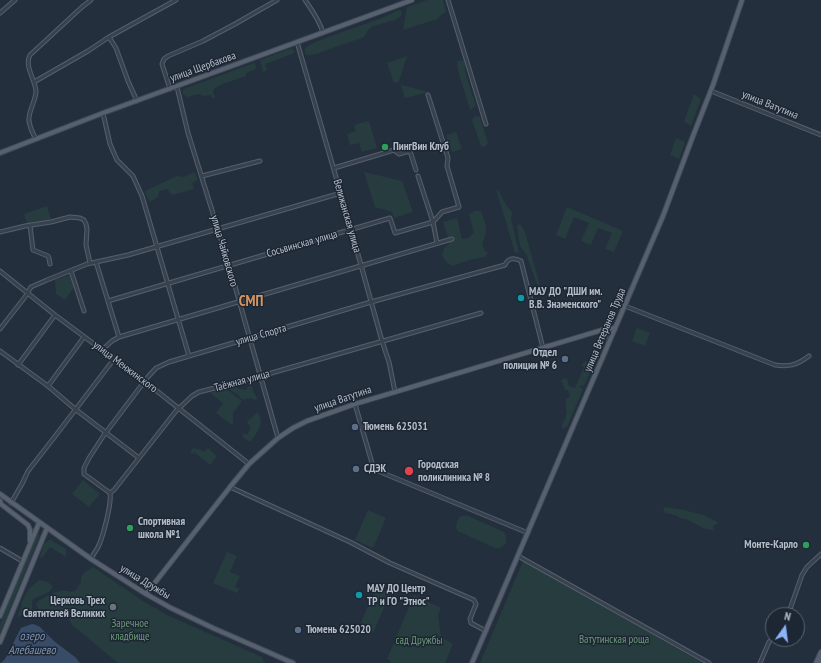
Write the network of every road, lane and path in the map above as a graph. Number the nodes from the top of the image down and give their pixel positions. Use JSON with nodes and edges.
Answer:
{"nodes":[{"id":1,"x":15,"y":0,"type":"edge"},
{"id":2,"x":91,"y":0,"type":"edge"},
{"id":3,"x":176,"y":0,"type":"edge"},
{"id":4,"x":277,"y":0,"type":"edge"},
{"id":5,"x":305,"y":0,"type":"edge"},
{"id":6,"x":412,"y":0,"type":"edge"},
{"id":7,"x":448,"y":0,"type":"edge"},
{"id":8,"x":742,"y":0,"type":"edge"},
{"id":9,"x":0,"y":12,"type":"edge"},
{"id":10,"x":323,"y":32,"type":"junction"},
{"id":11,"x":109,"y":37,"type":"junction"},
{"id":12,"x":297,"y":42,"type":"junction"},
{"id":13,"x":34,"y":82,"type":"junction"},
{"id":14,"x":177,"y":86,"type":"junction"},
{"id":15,"x":170,"y":89,"type":"junction"},
{"id":16,"x":711,"y":91,"type":"junction"},
{"id":17,"x":428,"y":94,"type":"dead end"},
{"id":18,"x":138,"y":101,"type":"junction"},
{"id":19,"x":103,"y":113,"type":"junction"},
{"id":20,"x":486,"y":124,"type":"dead end"},
{"id":21,"x":821,"y":135,"type":"edge"},
{"id":22,"x":36,"y":139,"type":"junction"},
{"id":23,"x":0,"y":153,"type":"edge"},
{"id":24,"x":260,"y":161,"type":"dead end"},
{"id":25,"x":334,"y":168,"type":"junction"},
{"id":26,"x":416,"y":170,"type":"dead end"},
{"id":27,"x":202,"y":176,"type":"junction"},
{"id":28,"x":418,"y":176,"type":"dead end"},
{"id":29,"x":341,"y":193,"type":"junction"},
{"id":30,"x":433,"y":222,"type":"junction"},
{"id":31,"x":30,"y":225,"type":"junction"},
{"id":32,"x":218,"y":228,"type":"junction"},
{"id":33,"x":351,"y":229,"type":"junction"},
{"id":34,"x":0,"y":232,"type":"edge"},
{"id":35,"x":452,"y":239,"type":"dead end"},
{"id":36,"x":437,"y":243,"type":"junction"},
{"id":37,"x":157,"y":246,"type":"junction"},
{"id":38,"x":96,"y":262,"type":"junction"},
{"id":39,"x":90,"y":263,"type":"junction"},
{"id":40,"x":50,"y":264,"type":"dead end"},
{"id":41,"x":229,"y":265,"type":"junction"},
{"id":42,"x":361,"y":265,"type":"junction"},
{"id":43,"x":0,"y":271,"type":"edge"},
{"id":44,"x":71,"y":271,"type":"junction"},
{"id":45,"x":167,"y":283,"type":"junction"},
{"id":46,"x":28,"y":293,"type":"junction"},
{"id":47,"x":108,"y":301,"type":"junction"},
{"id":48,"x":239,"y":302,"type":"junction"},
{"id":49,"x":371,"y":302,"type":"junction"},
{"id":50,"x":625,"y":306,"type":"junction"},
{"id":51,"x":84,"y":311,"type":"dead end"},
{"id":52,"x":481,"y":313,"type":"dead end"},
{"id":53,"x":55,"y":315,"type":"junction"},
{"id":54,"x":177,"y":320,"type":"junction"},
{"id":55,"x":0,"y":329,"type":"edge"},
{"id":56,"x":615,"y":329,"type":"junction"},
{"id":57,"x":602,"y":330,"type":"junction"},
{"id":58,"x":84,"y":337,"type":"junction"},
{"id":59,"x":119,"y":337,"type":"junction"},
{"id":60,"x":250,"y":338,"type":"junction"},
{"id":61,"x":382,"y":341,"type":"junction"},
{"id":62,"x":608,"y":344,"type":"junction"},
{"id":63,"x":543,"y":348,"type":"junction"},
{"id":64,"x":102,"y":350,"type":"junction"},
{"id":65,"x":0,"y":352,"type":"edge"},
{"id":66,"x":188,"y":356,"type":"junction"},
{"id":67,"x":809,"y":356,"type":"dead end"},
{"id":68,"x":114,"y":358,"type":"junction"},
{"id":69,"x":18,"y":365,"type":"junction"},
{"id":70,"x":261,"y":376,"type":"junction"},
{"id":71,"x":144,"y":382,"type":"junction"},
{"id":72,"x":48,"y":386,"type":"junction"},
{"id":73,"x":395,"y":392,"type":"junction"},
{"id":74,"x":355,"y":404,"type":"junction"},
{"id":75,"x":75,"y":409,"type":"junction"},
{"id":76,"x":179,"y":409,"type":"junction"},
{"id":77,"x":106,"y":433,"type":"junction"},
{"id":78,"x":278,"y":438,"type":"junction"},
{"id":79,"x":139,"y":458,"type":"junction"},
{"id":80,"x":249,"y":464,"type":"junction"},
{"id":81,"x":230,"y":487,"type":"junction"},
{"id":82,"x":110,"y":493,"type":"junction"},
{"id":83,"x":0,"y":494,"type":"edge"},
{"id":84,"x":0,"y":501,"type":"edge"},
{"id":85,"x":12,"y":502,"type":"junction"},
{"id":86,"x":39,"y":523,"type":"junction"},
{"id":87,"x":47,"y":528,"type":"junction"},
{"id":88,"x":528,"y":533,"type":"junction"},
{"id":89,"x":30,"y":542,"type":"junction"},
{"id":90,"x":0,"y":548,"type":"edge"},
{"id":91,"x":821,"y":554,"type":"edge"},
{"id":92,"x":518,"y":556,"type":"junction"},
{"id":93,"x":91,"y":559,"type":"junction"},
{"id":94,"x":22,"y":561,"type":"junction"},
{"id":95,"x":146,"y":594,"type":"junction"},
{"id":96,"x":791,"y":607,"type":"edge"},
{"id":97,"x":0,"y":616,"type":"edge"},
{"id":98,"x":486,"y":631,"type":"junction"},
{"id":99,"x":0,"y":642,"type":"edge"},
{"id":100,"x":767,"y":647,"type":"edge"},
{"id":101,"x":821,"y":652,"type":"edge"},
{"id":102,"x":821,"y":659,"type":"edge"},
{"id":103,"x":293,"y":663,"type":"edge"},
{"id":104,"x":472,"y":663,"type":"edge"},
{"id":105,"x":709,"y":663,"type":"edge"},
{"id":106,"x":760,"y":663,"type":"edge"},
{"id":107,"x":816,"y":663,"type":"edge"},
{"id":108,"x":819,"y":663,"type":"edge"}],
"edges":[{"from":1,"to":9,"type":"street"},
{"from":2,"to":13,"type":"street"},
{"from":3,"to":11,"type":"street"},
{"from":4,"to":15,"type":"street"},
{"from":5,"to":10,"type":"street"},
{"from":6,"to":10,"type":"main road","name":"улица Щербакова"},
{"from":7,"to":20,"type":"street"},
{"from":8,"to":16,"type":"main road","name":"улица Ветеранов Труда"},
{"from":10,"to":12,"type":"main road","name":"улица Щербакова"},
{"from":11,"to":13,"type":"street"},
{"from":11,"to":18,"type":"street"},
{"from":12,"to":14,"type":"main road","name":"улица Щербакова"},
{"from":12,"to":25,"type":"street","name":"Велижанская улица"},
{"from":13,"to":22,"type":"street"},
{"from":14,"to":15,"type":"main road","name":"улица Щербакова"},
{"from":14,"to":27,"type":"street","name":"улица Чайковского"},
{"from":15,"to":18,"type":"main road","name":"улица Щербакова"},
{"from":16,"to":21,"type":"street","name":"улица Ватутина"},
{"from":16,"to":50,"type":"main road","name":"улица Ветеранов Труда"},
{"from":17,"to":30,"type":"street","name":"Сосьвинская улица"},
{"from":18,"to":19,"type":"main road","name":"улица Щербакова"},
{"from":19,"to":22,"type":"main road","name":"улица Щербакова"},
{"from":19,"to":37,"type":"street"},
{"from":22,"to":23,"type":"main road","name":"улица Щербакова"},
{"from":24,"to":27,"type":"street"},
{"from":25,"to":26,"type":"street"},
{"from":25,"to":29,"type":"street","name":"Велижанская улица"},
{"from":27,"to":32,"type":"street","name":"улица Чайковского"},
{"from":28,"to":30,"type":"street"},
{"from":29,"to":32,"type":"street"},
{"from":29,"to":33,"type":"street","name":"Велижанская улица"},
{"from":30,"to":33,"type":"street","name":"Сосьвинская улица"},
{"from":30,"to":36,"type":"street"},
{"from":31,"to":34,"type":"street"},
{"from":31,"to":39,"type":"street"},
{"from":31,"to":40,"type":"street"},
{"from":32,"to":37,"type":"street"},
{"from":32,"to":41,"type":"street","name":"улица Чайковского"},
{"from":33,"to":41,"type":"street","name":"Сосьвинская улица"},
{"from":33,"to":42,"type":"street","name":"Велижанская улица"},
{"from":35,"to":36,"type":"street"},
{"from":36,"to":42,"type":"street"},
{"from":37,"to":38,"type":"street"},
{"from":37,"to":45,"type":"street"},
{"from":38,"to":39,"type":"street"},
{"from":38,"to":47,"type":"street"},
{"from":39,"to":44,"type":"street"},
{"from":41,"to":45,"type":"street","name":"Сосьвинская улица"},
{"from":41,"to":48,"type":"street","name":"улица Чайковского"},
{"from":42,"to":48,"type":"street"},
{"from":42,"to":49,"type":"street","name":"Велижанская улица"},
{"from":43,"to":46,"type":"street","name":"улица Менжинского"},
{"from":44,"to":46,"type":"street"},
{"from":44,"to":51,"type":"street"},
{"from":45,"to":47,"type":"street","name":"Сосьвинская улица"},
{"from":45,"to":54,"type":"street"},
{"from":46,"to":53,"type":"street","name":"улица Менжинского"},
{"from":46,"to":55,"type":"street"},
{"from":47,"to":59,"type":"street"},
{"from":48,"to":54,"type":"street"},
{"from":48,"to":60,"type":"street","name":"улица Чайковского"},
{"from":49,"to":60,"type":"street","name":"улица Спорта"},
{"from":49,"to":61,"type":"street","name":"Велижанская улица"},
{"from":49,"to":63,"type":"street","name":"улица Спорта"},
{"from":50,"to":56,"type":"main road","name":"улица Ветеранов Труда"},
{"from":50,"to":67,"type":"street"},
{"from":52,"to":61,"type":"street","name":"Таёжная улица"},
{"from":53,"to":58,"type":"street","name":"улица Менжинского"},
{"from":53,"to":69,"type":"street"},
{"from":54,"to":59,"type":"street"},
{"from":54,"to":66,"type":"street"},
{"from":56,"to":57,"type":"main road","name":"улица Ватутина"},
{"from":56,"to":62,"type":"main road","name":"улица Ветеранов Труда"},
{"from":57,"to":62,"type":"street"},
{"from":57,"to":63,"type":"main road","name":"улица Ватутина"},
{"from":58,"to":64,"type":"street","name":"улица Менжинского"},
{"from":58,"to":72,"type":"street"},
{"from":59,"to":64,"type":"street"},
{"from":60,"to":66,"type":"street","name":"улица Спорта"},
{"from":60,"to":70,"type":"street","name":"улица Чайковского"},
{"from":61,"to":70,"type":"street","name":"Таёжная улица"},
{"from":61,"to":73,"type":"street","name":"Велижанская улица"},
{"from":62,"to":88,"type":"main road","name":"улица Ветеранов Труда"},
{"from":63,"to":73,"type":"main road","name":"улица Ватутина"},
{"from":64,"to":68,"type":"street","name":"улица Менжинского"},
{"from":65,"to":69,"type":"street"},
{"from":66,"to":71,"type":"street","name":"улица Спорта"},
{"from":68,"to":71,"type":"street","name":"улица Менжинского"},
{"from":68,"to":75,"type":"street"},
{"from":69,"to":72,"type":"street"},
{"from":70,"to":76,"type":"street","name":"Таёжная улица"},
{"from":70,"to":78,"type":"street","name":"улица Чайковского"},
{"from":71,"to":76,"type":"street","name":"улица Менжинского"},
{"from":71,"to":77,"type":"street","name":"улица Спорта"},
{"from":72,"to":75,"type":"street"},
{"from":73,"to":74,"type":"main road","name":"улица Ватутина"},
{"from":74,"to":78,"type":"main road","name":"улица Ватутина"},
{"from":74,"to":88,"type":"street"},
{"from":75,"to":77,"type":"street"},
{"from":75,"to":85,"type":"street"},
{"from":76,"to":79,"type":"street","name":"Таёжная улица"},
{"from":76,"to":80,"type":"street","name":"улица Менжинского"},
{"from":77,"to":79,"type":"street"},
{"from":77,"to":82,"type":"street","name":"улица Спорта"},
{"from":78,"to":80,"type":"main road","name":"улица Ватутина"},
{"from":79,"to":82,"type":"street","name":"Таёжная улица"},
{"from":80,"to":81,"type":"main road","name":"улица Ватутина"},
{"from":81,"to":95,"type":"main road","name":"улица Ватутина"},
{"from":81,"to":98,"type":"street"},
{"from":82,"to":93,"type":"street"},
{"from":83,"to":85,"type":"main road","name":"улица Дружбы"},
{"from":84,"to":89,"type":"main road"},
{"from":85,"to":86,"type":"main road","name":"улица Дружбы"},
{"from":86,"to":87,"type":"main road","name":"улица Дружбы"},
{"from":86,"to":89,"type":"main road"},
{"from":87,"to":93,"type":"main road","name":"улица Дружбы"},
{"from":87,"to":99,"type":"main road"},
{"from":88,"to":92,"type":"main road","name":"улица Ветеранов Труда"},
{"from":89,"to":94,"type":"main road"},
{"from":90,"to":94,"type":"street"},
{"from":91,"to":96,"type":"street"},
{"from":92,"to":98,"type":"main road","name":"улица Ветеранов Труда"},
{"from":92,"to":105,"type":"street"},
{"from":93,"to":95,"type":"main road","name":"улица Дружбы"},
{"from":94,"to":97,"type":"main road"},
{"from":95,"to":103,"type":"main road","name":"улица Дружбы"},
{"from":98,"to":104,"type":"main road","name":"улица Ветеранов Труда"},
{"from":100,"to":106,"type":"street"},
{"from":101,"to":107,"type":"main road"},
{"from":102,"to":108,"type":"main road"}]}
